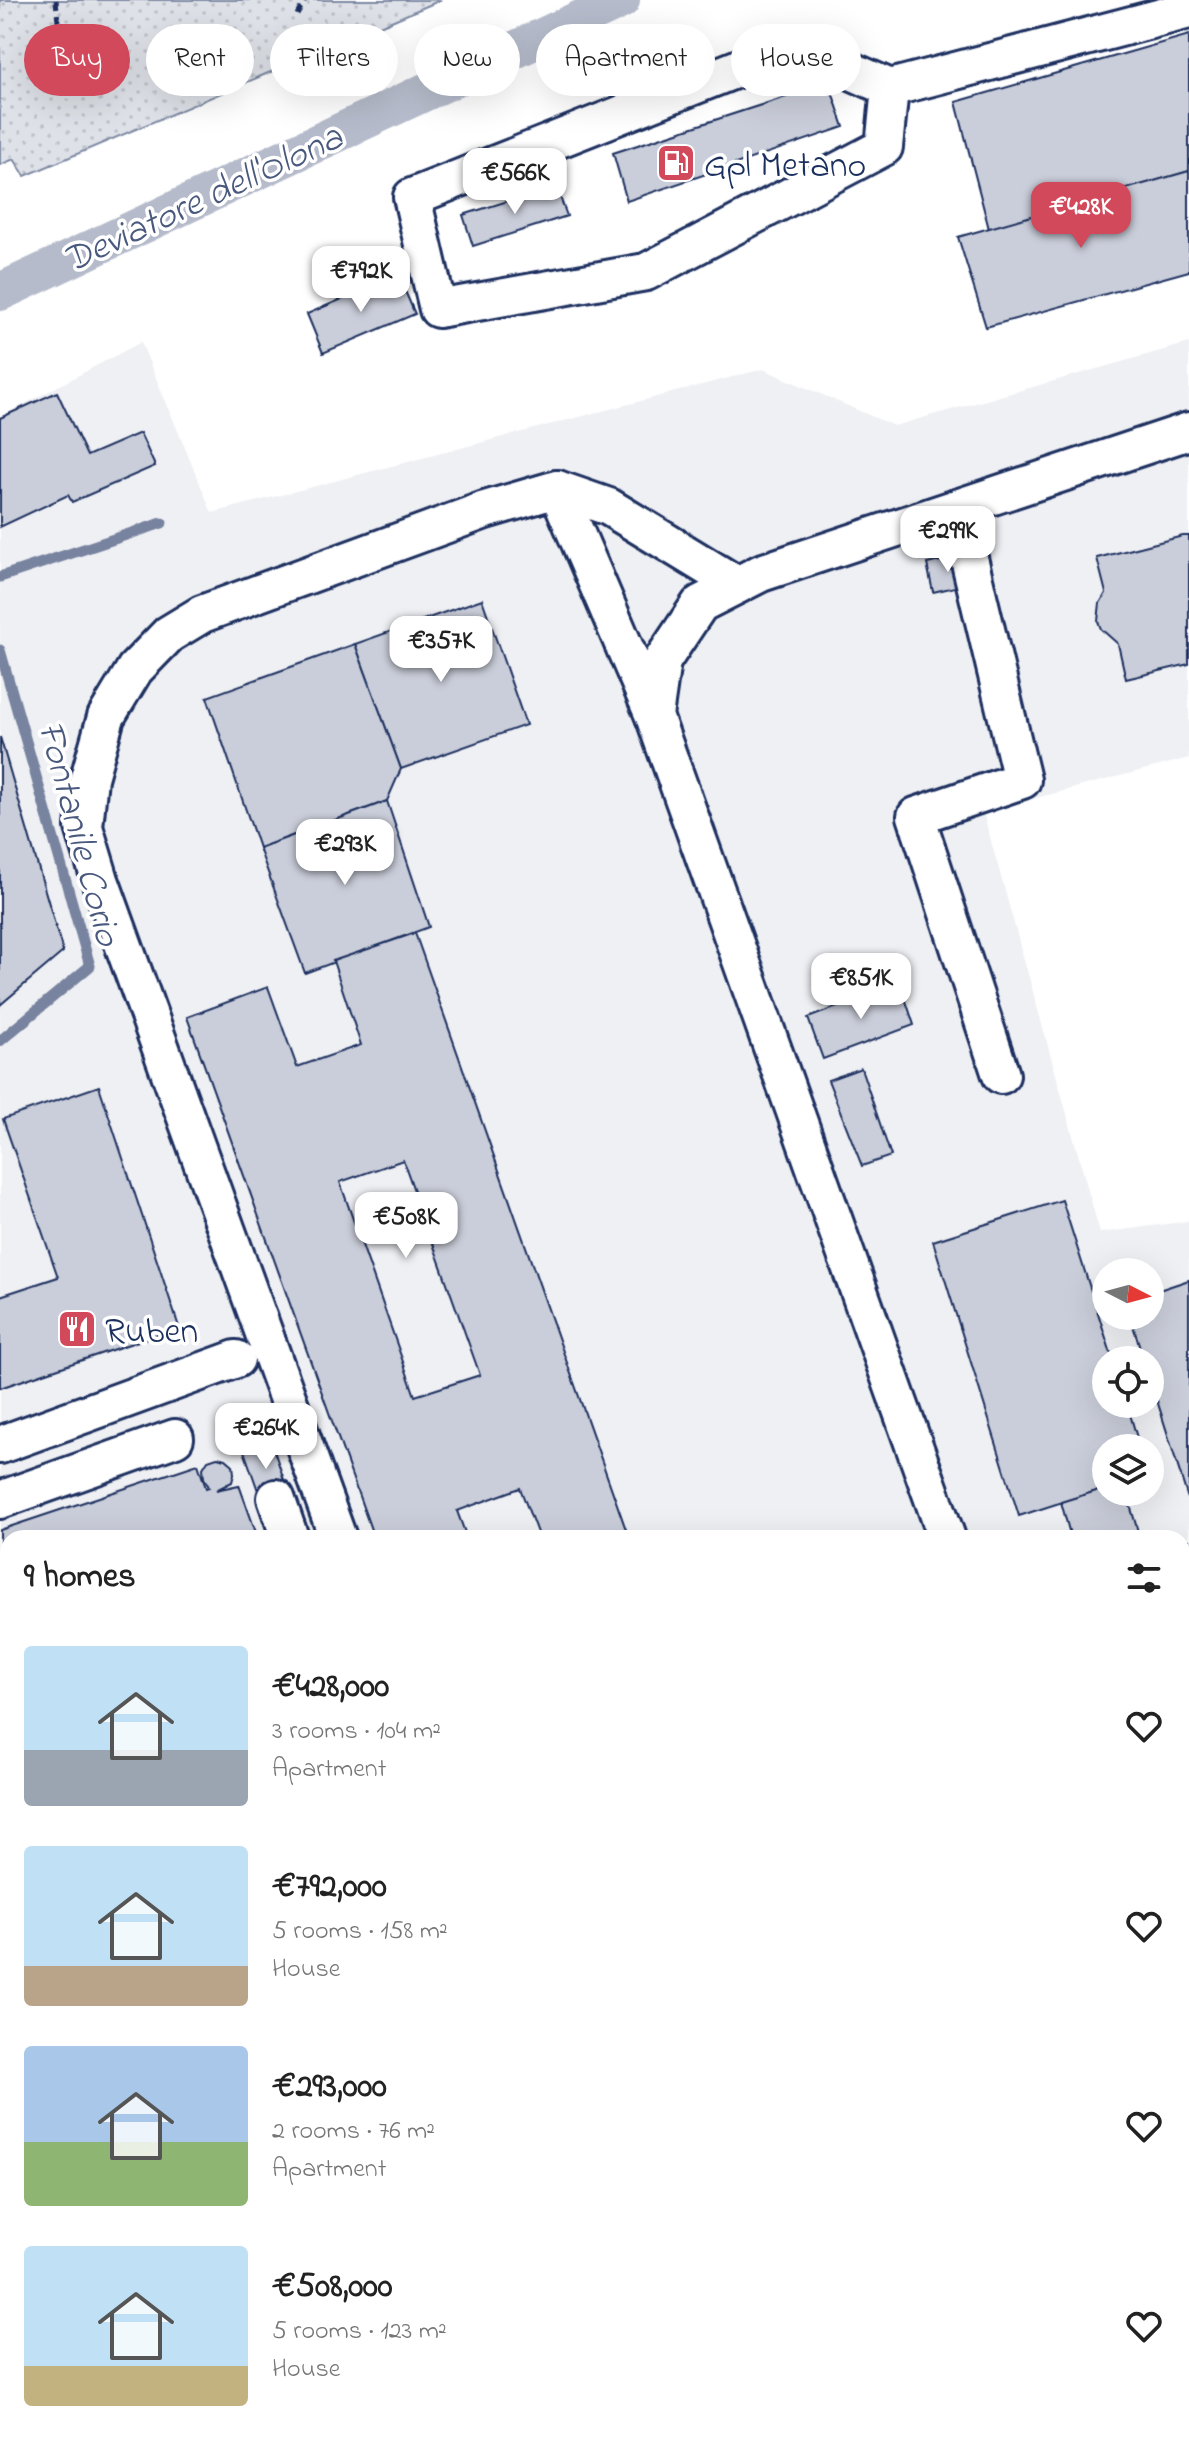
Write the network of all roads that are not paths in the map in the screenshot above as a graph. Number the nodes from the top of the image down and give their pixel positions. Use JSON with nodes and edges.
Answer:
{"nodes":[{"id":1,"x":1189,"y":10,"type":"edge"},
{"id":2,"x":890,"y":88,"type":"junction"},
{"id":3,"x":1189,"y":431,"type":"edge"},
{"id":4,"x":557,"y":489,"type":"junction"},
{"id":5,"x":957,"y":508,"type":"junction"},
{"id":6,"x":737,"y":585,"type":"junction"},
{"id":7,"x":654,"y":716,"type":"junction"},
{"id":8,"x":1001,"y":1075,"type":"dead end"},
{"id":9,"x":236,"y":1359,"type":"dead end"},
{"id":10,"x":175,"y":1438,"type":"dead end"},
{"id":11,"x":0,"y":1445,"type":"edge"},
{"id":12,"x":276,"y":1498,"type":"dead end"},
{"id":13,"x":0,"y":1500,"type":"edge"},
{"id":14,"x":287,"y":1530,"type":"edge"},
{"id":15,"x":335,"y":1530,"type":"edge"},
{"id":16,"x":944,"y":1530,"type":"edge"}],
"edges":[{"from":1,"to":2,"type":"street"},
{"from":2,"to":2,"type":"street"},
{"from":3,"to":5,"type":"street"},
{"from":4,"to":6,"type":"street"},
{"from":4,"to":7,"type":"street"},
{"from":4,"to":15,"type":"street"},
{"from":5,"to":6,"type":"street"},
{"from":5,"to":8,"type":"street"},
{"from":6,"to":7,"type":"street"},
{"from":7,"to":16,"type":"street"},
{"from":9,"to":11,"type":"street"},
{"from":10,"to":13,"type":"street"},
{"from":12,"to":14,"type":"street"}]}
